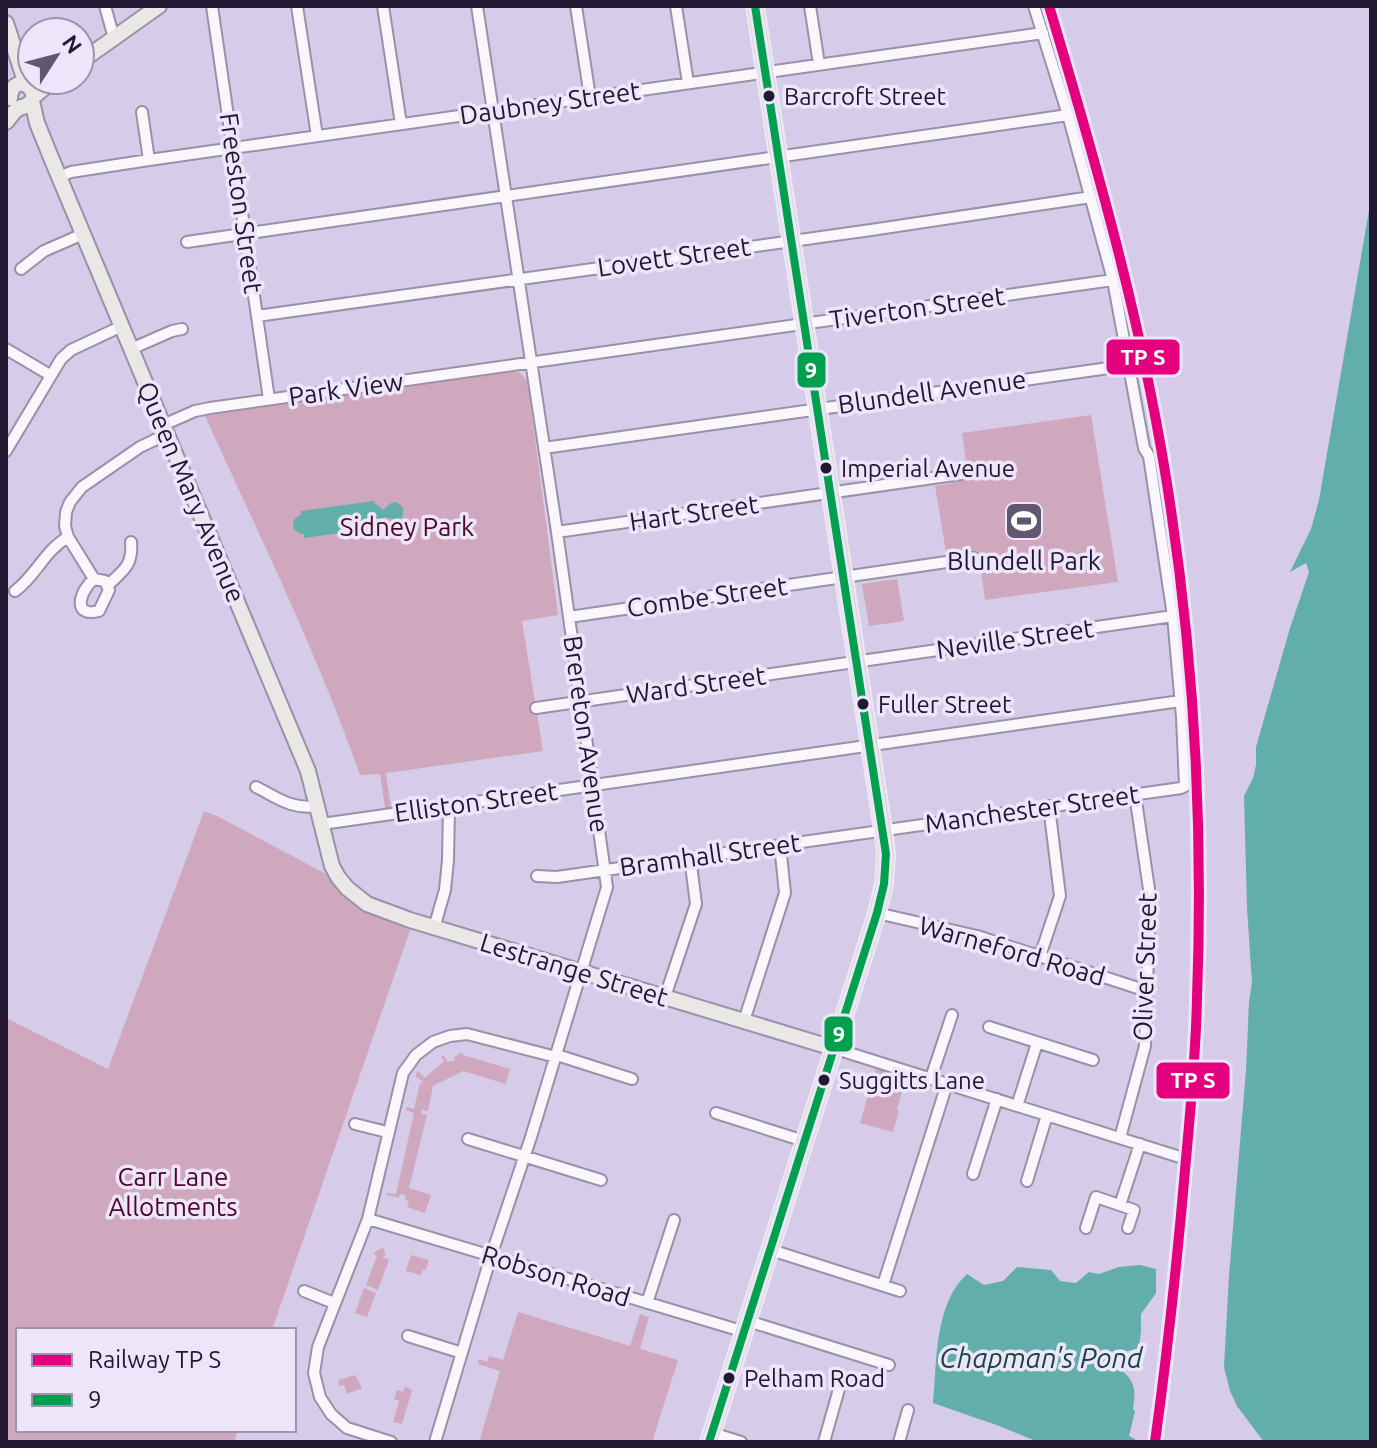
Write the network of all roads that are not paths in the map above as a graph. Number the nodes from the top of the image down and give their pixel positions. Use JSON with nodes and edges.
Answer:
{"nodes":[{"id":1,"x":159,"y":6,"type":"edge"},
{"id":2,"x":212,"y":6,"type":"edge"},
{"id":3,"x":297,"y":6,"type":"edge"},
{"id":4,"x":383,"y":6,"type":"edge"},
{"id":5,"x":477,"y":6,"type":"edge"},
{"id":6,"x":576,"y":6,"type":"edge"},
{"id":7,"x":676,"y":6,"type":"edge"},
{"id":8,"x":755,"y":6,"type":"edge"},
{"id":9,"x":810,"y":6,"type":"edge"},
{"id":10,"x":1034,"y":6,"type":"edge"},
{"id":11,"x":106,"y":11,"type":"edge"},
{"id":12,"x":6,"y":23,"type":"edge"},
{"id":13,"x":1043,"y":33,"type":"junction"},
{"id":14,"x":114,"y":38,"type":"junction"},
{"id":15,"x":96,"y":51,"type":"edge"},
{"id":16,"x":819,"y":64,"type":"junction"},
{"id":17,"x":766,"y":71,"type":"junction"},
{"id":18,"x":688,"y":83,"type":"junction"},
{"id":19,"x":17,"y":97,"type":"edge"},
{"id":20,"x":590,"y":97,"type":"junction"},
{"id":21,"x":492,"y":111,"type":"junction"},
{"id":22,"x":142,"y":112,"type":"dead end"},
{"id":23,"x":1068,"y":115,"type":"junction"},
{"id":24,"x":401,"y":124,"type":"junction"},
{"id":25,"x":317,"y":136,"type":"junction"},
{"id":26,"x":233,"y":148,"type":"junction"},
{"id":27,"x":779,"y":157,"type":"junction"},
{"id":28,"x":149,"y":160,"type":"junction"},
{"id":29,"x":59,"y":177,"type":"junction"},
{"id":30,"x":505,"y":196,"type":"junction"},
{"id":31,"x":1091,"y":197,"type":"junction"},
{"id":32,"x":245,"y":232,"type":"junction"},
{"id":33,"x":83,"y":234,"type":"junction"},
{"id":34,"x":791,"y":240,"type":"junction"},
{"id":35,"x":187,"y":242,"type":"dead end"},
{"id":36,"x":21,"y":269,"type":"dead end"},
{"id":37,"x":518,"y":279,"type":"junction"},
{"id":38,"x":1113,"y":280,"type":"junction"},
{"id":39,"x":257,"y":316,"type":"junction"},
{"id":40,"x":805,"y":323,"type":"junction"},
{"id":41,"x":122,"y":326,"type":"junction"},
{"id":42,"x":182,"y":329,"type":"dead end"},
{"id":43,"x":6,"y":349,"type":"edge"},
{"id":44,"x":131,"y":349,"type":"junction"},
{"id":45,"x":532,"y":363,"type":"junction"},
{"id":46,"x":1130,"y":365,"type":"junction"},
{"id":47,"x":50,"y":375,"type":"junction"},
{"id":48,"x":269,"y":399,"type":"junction"},
{"id":49,"x":817,"y":409,"type":"junction"},
{"id":50,"x":165,"y":430,"type":"junction"},
{"id":51,"x":544,"y":448,"type":"junction"},
{"id":52,"x":6,"y":450,"type":"edge"},
{"id":53,"x":961,"y":474,"type":"dead end"},
{"id":54,"x":831,"y":493,"type":"junction"},
{"id":55,"x":557,"y":532,"type":"junction"},
{"id":56,"x":68,"y":537,"type":"junction"},
{"id":57,"x":131,"y":542,"type":"dead end"},
{"id":58,"x":974,"y":558,"type":"dead end"},
{"id":59,"x":845,"y":578,"type":"junction"},
{"id":60,"x":94,"y":579,"type":"junction"},
{"id":61,"x":108,"y":585,"type":"junction"},
{"id":62,"x":15,"y":591,"type":"dead end"},
{"id":63,"x":1173,"y":616,"type":"junction"},
{"id":64,"x":569,"y":617,"type":"junction"},
{"id":65,"x":857,"y":662,"type":"junction"},
{"id":66,"x":582,"y":701,"type":"junction"},
{"id":67,"x":1180,"y":701,"type":"junction"},
{"id":68,"x":536,"y":708,"type":"dead end"},
{"id":69,"x":868,"y":745,"type":"junction"},
{"id":70,"x":593,"y":785,"type":"junction"},
{"id":71,"x":256,"y":787,"type":"dead end"},
{"id":72,"x":1135,"y":794,"type":"junction"},
{"id":73,"x":318,"y":806,"type":"junction"},
{"id":74,"x":449,"y":806,"type":"junction"},
{"id":75,"x":1049,"y":806,"type":"junction"},
{"id":76,"x":322,"y":824,"type":"junction"},
{"id":77,"x":883,"y":830,"type":"junction"},
{"id":78,"x":780,"y":845,"type":"junction"},
{"id":79,"x":690,"y":857,"type":"junction"},
{"id":80,"x":332,"y":866,"type":"joint"},
{"id":81,"x":606,"y":869,"type":"junction"},
{"id":82,"x":537,"y":876,"type":"dead end"},
{"id":83,"x":877,"y":913,"type":"junction"},
{"id":84,"x":434,"y":928,"type":"junction"},
{"id":85,"x":1040,"y":956,"type":"junction"},
{"id":86,"x":582,"y":971,"type":"junction"},
{"id":87,"x":1147,"y":991,"type":"junction"},
{"id":88,"x":665,"y":997,"type":"junction"},
{"id":89,"x":952,"y":1015,"type":"dead end"},
{"id":90,"x":744,"y":1021,"type":"junction"},
{"id":91,"x":989,"y":1027,"type":"dead end"},
{"id":92,"x":1037,"y":1043,"type":"junction"},
{"id":93,"x":833,"y":1048,"type":"junction"},
{"id":94,"x":557,"y":1056,"type":"junction"},
{"id":95,"x":1093,"y":1060,"type":"dead end"},
{"id":96,"x":931,"y":1078,"type":"junction"},
{"id":97,"x":632,"y":1079,"type":"dead end"},
{"id":98,"x":947,"y":1084,"type":"junction"},
{"id":99,"x":997,"y":1099,"type":"junction"},
{"id":100,"x":1017,"y":1106,"type":"junction"},
{"id":101,"x":716,"y":1113,"type":"dead end"},
{"id":102,"x":1047,"y":1115,"type":"junction"},
{"id":103,"x":355,"y":1124,"type":"dead end"},
{"id":104,"x":387,"y":1132,"type":"junction"},
{"id":105,"x":1120,"y":1138,"type":"junction"},
{"id":106,"x":468,"y":1139,"type":"dead end"},
{"id":107,"x":804,"y":1141,"type":"junction"},
{"id":108,"x":1140,"y":1144,"type":"junction"},
{"id":109,"x":524,"y":1156,"type":"junction"},
{"id":110,"x":1183,"y":1158,"type":"dead end"},
{"id":111,"x":973,"y":1174,"type":"dead end"},
{"id":112,"x":601,"y":1180,"type":"dead end"},
{"id":113,"x":1027,"y":1181,"type":"dead end"},
{"id":114,"x":1120,"y":1205,"type":"junction"},
{"id":115,"x":368,"y":1219,"type":"junction"},
{"id":116,"x":674,"y":1220,"type":"dead end"},
{"id":117,"x":1086,"y":1228,"type":"dead end"},
{"id":118,"x":1128,"y":1228,"type":"dead end"},
{"id":119,"x":771,"y":1250,"type":"junction"},
{"id":120,"x":491,"y":1256,"type":"junction"},
{"id":121,"x":883,"y":1285,"type":"junction"},
{"id":122,"x":304,"y":1291,"type":"dead end"},
{"id":123,"x":900,"y":1291,"type":"dead end"},
{"id":124,"x":334,"y":1303,"type":"junction"},
{"id":125,"x":647,"y":1303,"type":"junction"},
{"id":126,"x":746,"y":1327,"type":"junction"},
{"id":127,"x":408,"y":1336,"type":"dead end"},
{"id":128,"x":462,"y":1353,"type":"junction"},
{"id":129,"x":889,"y":1365,"type":"dead end"},
{"id":130,"x":839,"y":1389,"type":"dead end"},
{"id":131,"x":908,"y":1410,"type":"dead end"},
{"id":132,"x":710,"y":1438,"type":"edge"},
{"id":133,"x":391,"y":1442,"type":"edge"},
{"id":134,"x":435,"y":1442,"type":"edge"},
{"id":135,"x":741,"y":1442,"type":"edge"},
{"id":136,"x":824,"y":1442,"type":"edge"},
{"id":137,"x":899,"y":1442,"type":"edge"}],
"edges":[{"from":1,"to":14,"type":"street"},
{"from":2,"to":26,"type":"street","name":"Freeston Street"},
{"from":3,"to":25,"type":"street"},
{"from":4,"to":24,"type":"street"},
{"from":5,"to":21,"type":"street","name":"Brereton Avenue"},
{"from":6,"to":20,"type":"street"},
{"from":7,"to":18,"type":"street"},
{"from":8,"to":17,"type":"main road"},
{"from":9,"to":16,"type":"street"},
{"from":10,"to":13,"type":"street"},
{"from":11,"to":14,"type":"street"},
{"from":12,"to":19,"type":"street","name":"Queen Mary Avenue"},
{"from":13,"to":16,"type":"street","name":"Daubney Street"},
{"from":13,"to":23,"type":"street"},
{"from":14,"to":15,"type":"street"},
{"from":16,"to":17,"type":"street","name":"Daubney Street"},
{"from":17,"to":18,"type":"street","name":"Daubney Street"},
{"from":17,"to":27,"type":"main road"},
{"from":18,"to":20,"type":"street","name":"Daubney Street"},
{"from":19,"to":29,"type":"street","name":"Queen Mary Avenue"},
{"from":20,"to":21,"type":"street","name":"Daubney Street"},
{"from":21,"to":24,"type":"street","name":"Daubney Street"},
{"from":21,"to":30,"type":"street","name":"Brereton Avenue"},
{"from":22,"to":28,"type":"street"},
{"from":23,"to":27,"type":"street"},
{"from":23,"to":31,"type":"street"},
{"from":24,"to":25,"type":"street","name":"Daubney Street"},
{"from":25,"to":26,"type":"street","name":"Daubney Street"},
{"from":26,"to":28,"type":"street","name":"Daubney Street"},
{"from":26,"to":32,"type":"street","name":"Freeston Street"},
{"from":27,"to":30,"type":"street"},
{"from":27,"to":34,"type":"main road"},
{"from":28,"to":29,"type":"street","name":"Daubney Street"},
{"from":29,"to":33,"type":"street","name":"Queen Mary Avenue"},
{"from":30,"to":32,"type":"street"},
{"from":30,"to":37,"type":"street","name":"Brereton Avenue"},
{"from":31,"to":34,"type":"street","name":"Lovett Street"},
{"from":31,"to":38,"type":"street"},
{"from":32,"to":35,"type":"street"},
{"from":32,"to":39,"type":"street","name":"Freeston Street"},
{"from":33,"to":36,"type":"street"},
{"from":33,"to":41,"type":"street","name":"Queen Mary Avenue"},
{"from":34,"to":37,"type":"street","name":"Lovett Street"},
{"from":34,"to":40,"type":"main road"},
{"from":37,"to":39,"type":"street","name":"Lovett Street"},
{"from":37,"to":45,"type":"street","name":"Brereton Avenue"},
{"from":38,"to":40,"type":"street","name":"Tiverton Street"},
{"from":38,"to":46,"type":"street"},
{"from":39,"to":48,"type":"street","name":"Freeston Street"},
{"from":40,"to":45,"type":"street","name":"Tiverton Street"},
{"from":40,"to":49,"type":"main road"},
{"from":41,"to":44,"type":"street","name":"Queen Mary Avenue"},
{"from":41,"to":47,"type":"street"},
{"from":42,"to":44,"type":"street"},
{"from":43,"to":47,"type":"street"},
{"from":44,"to":50,"type":"street","name":"Queen Mary Avenue"},
{"from":45,"to":48,"type":"street","name":"Park View"},
{"from":45,"to":51,"type":"street","name":"Brereton Avenue"},
{"from":46,"to":49,"type":"street","name":"Blundell Avenue"},
{"from":46,"to":63,"type":"street"},
{"from":47,"to":52,"type":"street"},
{"from":48,"to":50,"type":"street","name":"Park View"},
{"from":49,"to":51,"type":"street","name":"Blundell Avenue"},
{"from":49,"to":54,"type":"main road"},
{"from":50,"to":56,"type":"street","name":"Park View"},
{"from":50,"to":73,"type":"street","name":"Queen Mary Avenue"},
{"from":51,"to":55,"type":"street","name":"Brereton Avenue"},
{"from":53,"to":54,"type":"street"},
{"from":54,"to":55,"type":"street","name":"Hart Street"},
{"from":54,"to":59,"type":"main road"},
{"from":55,"to":64,"type":"street","name":"Brereton Avenue"},
{"from":56,"to":60,"type":"street"},
{"from":56,"to":62,"type":"street"},
{"from":57,"to":61,"type":"street"},
{"from":58,"to":59,"type":"street","name":"Combe Street"},
{"from":59,"to":64,"type":"street","name":"Combe Street"},
{"from":59,"to":65,"type":"main road"},
{"from":60,"to":61,"type":"street"},
{"from":60,"to":61,"type":"street"},
{"from":63,"to":65,"type":"street","name":"Neville Street"},
{"from":63,"to":67,"type":"street"},
{"from":64,"to":66,"type":"street","name":"Brereton Avenue"},
{"from":65,"to":66,"type":"street","name":"Ward Street"},
{"from":65,"to":69,"type":"main road"},
{"from":66,"to":68,"type":"street","name":"Ward Street"},
{"from":66,"to":70,"type":"street","name":"Brereton Avenue"},
{"from":67,"to":69,"type":"street"},
{"from":67,"to":72,"type":"street","name":"Manchester Street"},
{"from":69,"to":70,"type":"street","name":"Elliston Street"},
{"from":69,"to":77,"type":"main road"},
{"from":70,"to":74,"type":"street","name":"Elliston Street"},
{"from":70,"to":81,"type":"street","name":"Brereton Avenue"},
{"from":71,"to":73,"type":"street"},
{"from":72,"to":75,"type":"street","name":"Manchester Street"},
{"from":72,"to":87,"type":"street","name":"Oliver Street"},
{"from":73,"to":76,"type":"street","name":"Queen Mary Avenue"},
{"from":74,"to":76,"type":"street","name":"Elliston Street"},
{"from":74,"to":84,"type":"street"},
{"from":75,"to":77,"type":"street","name":"Manchester Street"},
{"from":75,"to":85,"type":"street"},
{"from":76,"to":80,"type":"street","name":"Queen Mary Avenue"},
{"from":77,"to":78,"type":"street","name":"Bramhall Street"},
{"from":77,"to":83,"type":"main road"},
{"from":78,"to":79,"type":"street","name":"Bramhall Street"},
{"from":78,"to":90,"type":"street"},
{"from":79,"to":81,"type":"street","name":"Bramhall Street"},
{"from":79,"to":88,"type":"street"},
{"from":80,"to":84,"type":"street","name":"Lestrange Street"},
{"from":81,"to":82,"type":"street","name":"Bramhall Street"},
{"from":81,"to":86,"type":"street","name":"Brereton Avenue"},
{"from":83,"to":85,"type":"street","name":"Warneford Road"},
{"from":83,"to":93,"type":"main road"},
{"from":84,"to":86,"type":"street","name":"Lestrange Street"},
{"from":85,"to":87,"type":"street","name":"Warneford Road"},
{"from":86,"to":88,"type":"street","name":"Lestrange Street"},
{"from":86,"to":94,"type":"street","name":"Brereton Avenue"},
{"from":87,"to":105,"type":"street","name":"Oliver Street"},
{"from":88,"to":90,"type":"street","name":"Lestrange Street"},
{"from":89,"to":96,"type":"street"},
{"from":90,"to":93,"type":"street","name":"Lestrange Street"},
{"from":91,"to":92,"type":"street"},
{"from":92,"to":95,"type":"street"},
{"from":92,"to":100,"type":"street"},
{"from":93,"to":96,"type":"street"},
{"from":93,"to":107,"type":"main road"},
{"from":94,"to":97,"type":"street"},
{"from":94,"to":104,"type":"street"},
{"from":94,"to":109,"type":"street","name":"Brereton Avenue"},
{"from":96,"to":98,"type":"street"},
{"from":98,"to":99,"type":"street"},
{"from":98,"to":121,"type":"street"},
{"from":99,"to":100,"type":"street"},
{"from":99,"to":111,"type":"street"},
{"from":100,"to":102,"type":"street"},
{"from":101,"to":107,"type":"street"},
{"from":102,"to":105,"type":"street"},
{"from":102,"to":113,"type":"street"},
{"from":103,"to":104,"type":"street"},
{"from":104,"to":115,"type":"street"},
{"from":105,"to":108,"type":"street"},
{"from":106,"to":109,"type":"street"},
{"from":107,"to":119,"type":"main road"},
{"from":108,"to":110,"type":"street"},
{"from":108,"to":114,"type":"street"},
{"from":109,"to":112,"type":"street"},
{"from":109,"to":120,"type":"street","name":"Brereton Avenue"},
{"from":114,"to":117,"type":"street"},
{"from":114,"to":118,"type":"street"},
{"from":115,"to":120,"type":"street","name":"Robson Road"},
{"from":115,"to":124,"type":"street"},
{"from":116,"to":125,"type":"street"},
{"from":119,"to":121,"type":"street"},
{"from":119,"to":126,"type":"main road"},
{"from":120,"to":125,"type":"street","name":"Robson Road"},
{"from":120,"to":128,"type":"street","name":"Brereton Avenue"},
{"from":121,"to":123,"type":"street"},
{"from":122,"to":124,"type":"street"},
{"from":124,"to":133,"type":"street"},
{"from":125,"to":126,"type":"street","name":"Robson Road"},
{"from":126,"to":129,"type":"street","name":"Robson Road"},
{"from":126,"to":132,"type":"main road"},
{"from":127,"to":128,"type":"street"},
{"from":128,"to":134,"type":"street","name":"Brereton Avenue"},
{"from":130,"to":136,"type":"street"},
{"from":131,"to":137,"type":"street"},
{"from":132,"to":135,"type":"street"}]}
